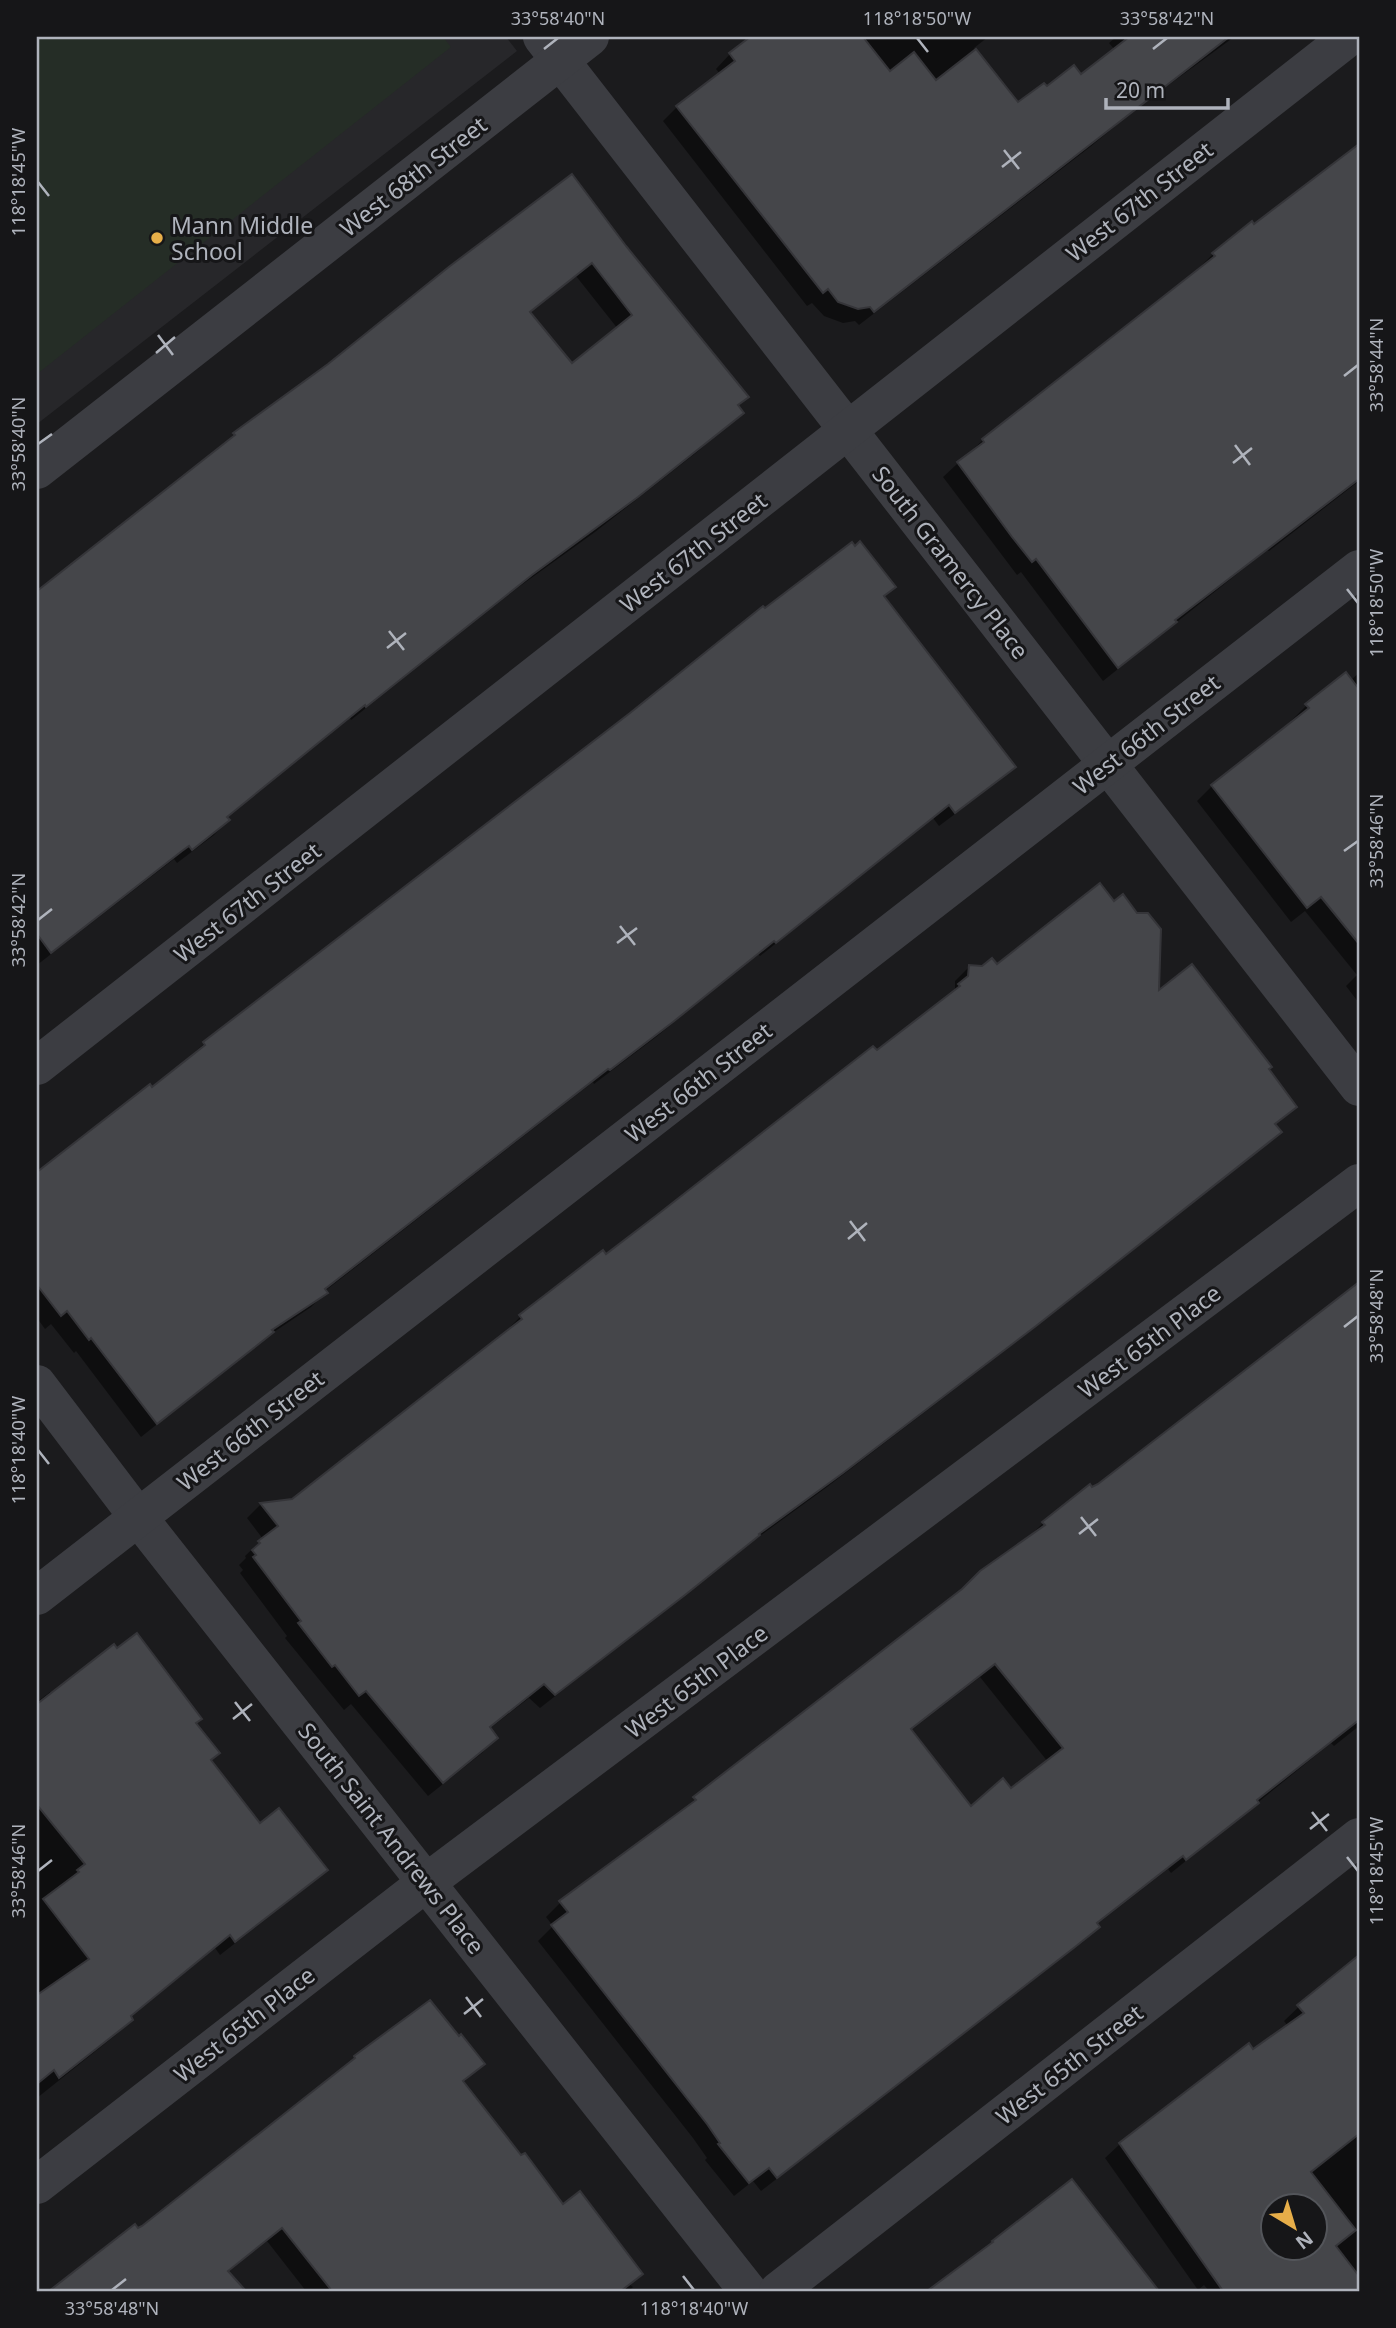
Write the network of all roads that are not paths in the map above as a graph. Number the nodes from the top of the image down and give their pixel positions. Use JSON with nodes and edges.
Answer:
{"nodes":[{"id":1,"x":590,"y":37,"type":"edge"},
{"id":2,"x":1349,"y":37,"type":"edge"},
{"id":3,"x":551,"y":48,"type":"edge"},
{"id":4,"x":848,"y":430,"type":"junction"},
{"id":5,"x":37,"y":470,"type":"edge"},
{"id":6,"x":1359,"y":569,"type":"edge"},
{"id":7,"x":1108,"y":764,"type":"junction"},
{"id":8,"x":37,"y":1066,"type":"edge"},
{"id":9,"x":1359,"y":1087,"type":"edge"},
{"id":10,"x":1359,"y":1183,"type":"edge"},
{"id":11,"x":37,"y":1384,"type":"edge"},
{"id":12,"x":138,"y":1517,"type":"junction"},
{"id":13,"x":37,"y":1596,"type":"edge"},
{"id":14,"x":1359,"y":1837,"type":"edge"},
{"id":15,"x":427,"y":1882,"type":"junction"},
{"id":16,"x":37,"y":2185,"type":"edge"},
{"id":17,"x":748,"y":2291,"type":"edge"},
{"id":18,"x":778,"y":2291,"type":"edge"}],
"edges":[{"from":1,"to":3,"type":"street","name":"West 68th Street"},
{"from":2,"to":4,"type":"street","name":"West 67th Street"},
{"from":3,"to":4,"type":"street","name":"South Gramercy Place"},
{"from":3,"to":5,"type":"street","name":"West 68th Street"},
{"from":4,"to":7,"type":"street","name":"South Gramercy Place"},
{"from":4,"to":8,"type":"street","name":"West 67th Street"},
{"from":6,"to":7,"type":"street","name":"West 66th Street"},
{"from":7,"to":9,"type":"street","name":"South Gramercy Place"},
{"from":7,"to":12,"type":"street","name":"West 66th Street"},
{"from":10,"to":15,"type":"street","name":"West 65th Place"},
{"from":11,"to":12,"type":"street","name":"South Saint Andrews Place"},
{"from":12,"to":13,"type":"street","name":"West 66th Street"},
{"from":12,"to":15,"type":"street","name":"South Saint Andrews Place"},
{"from":14,"to":18,"type":"street","name":"West 65th Street"},
{"from":15,"to":16,"type":"street","name":"West 65th Place"},
{"from":15,"to":17,"type":"street","name":"South Saint Andrews Place"}]}
